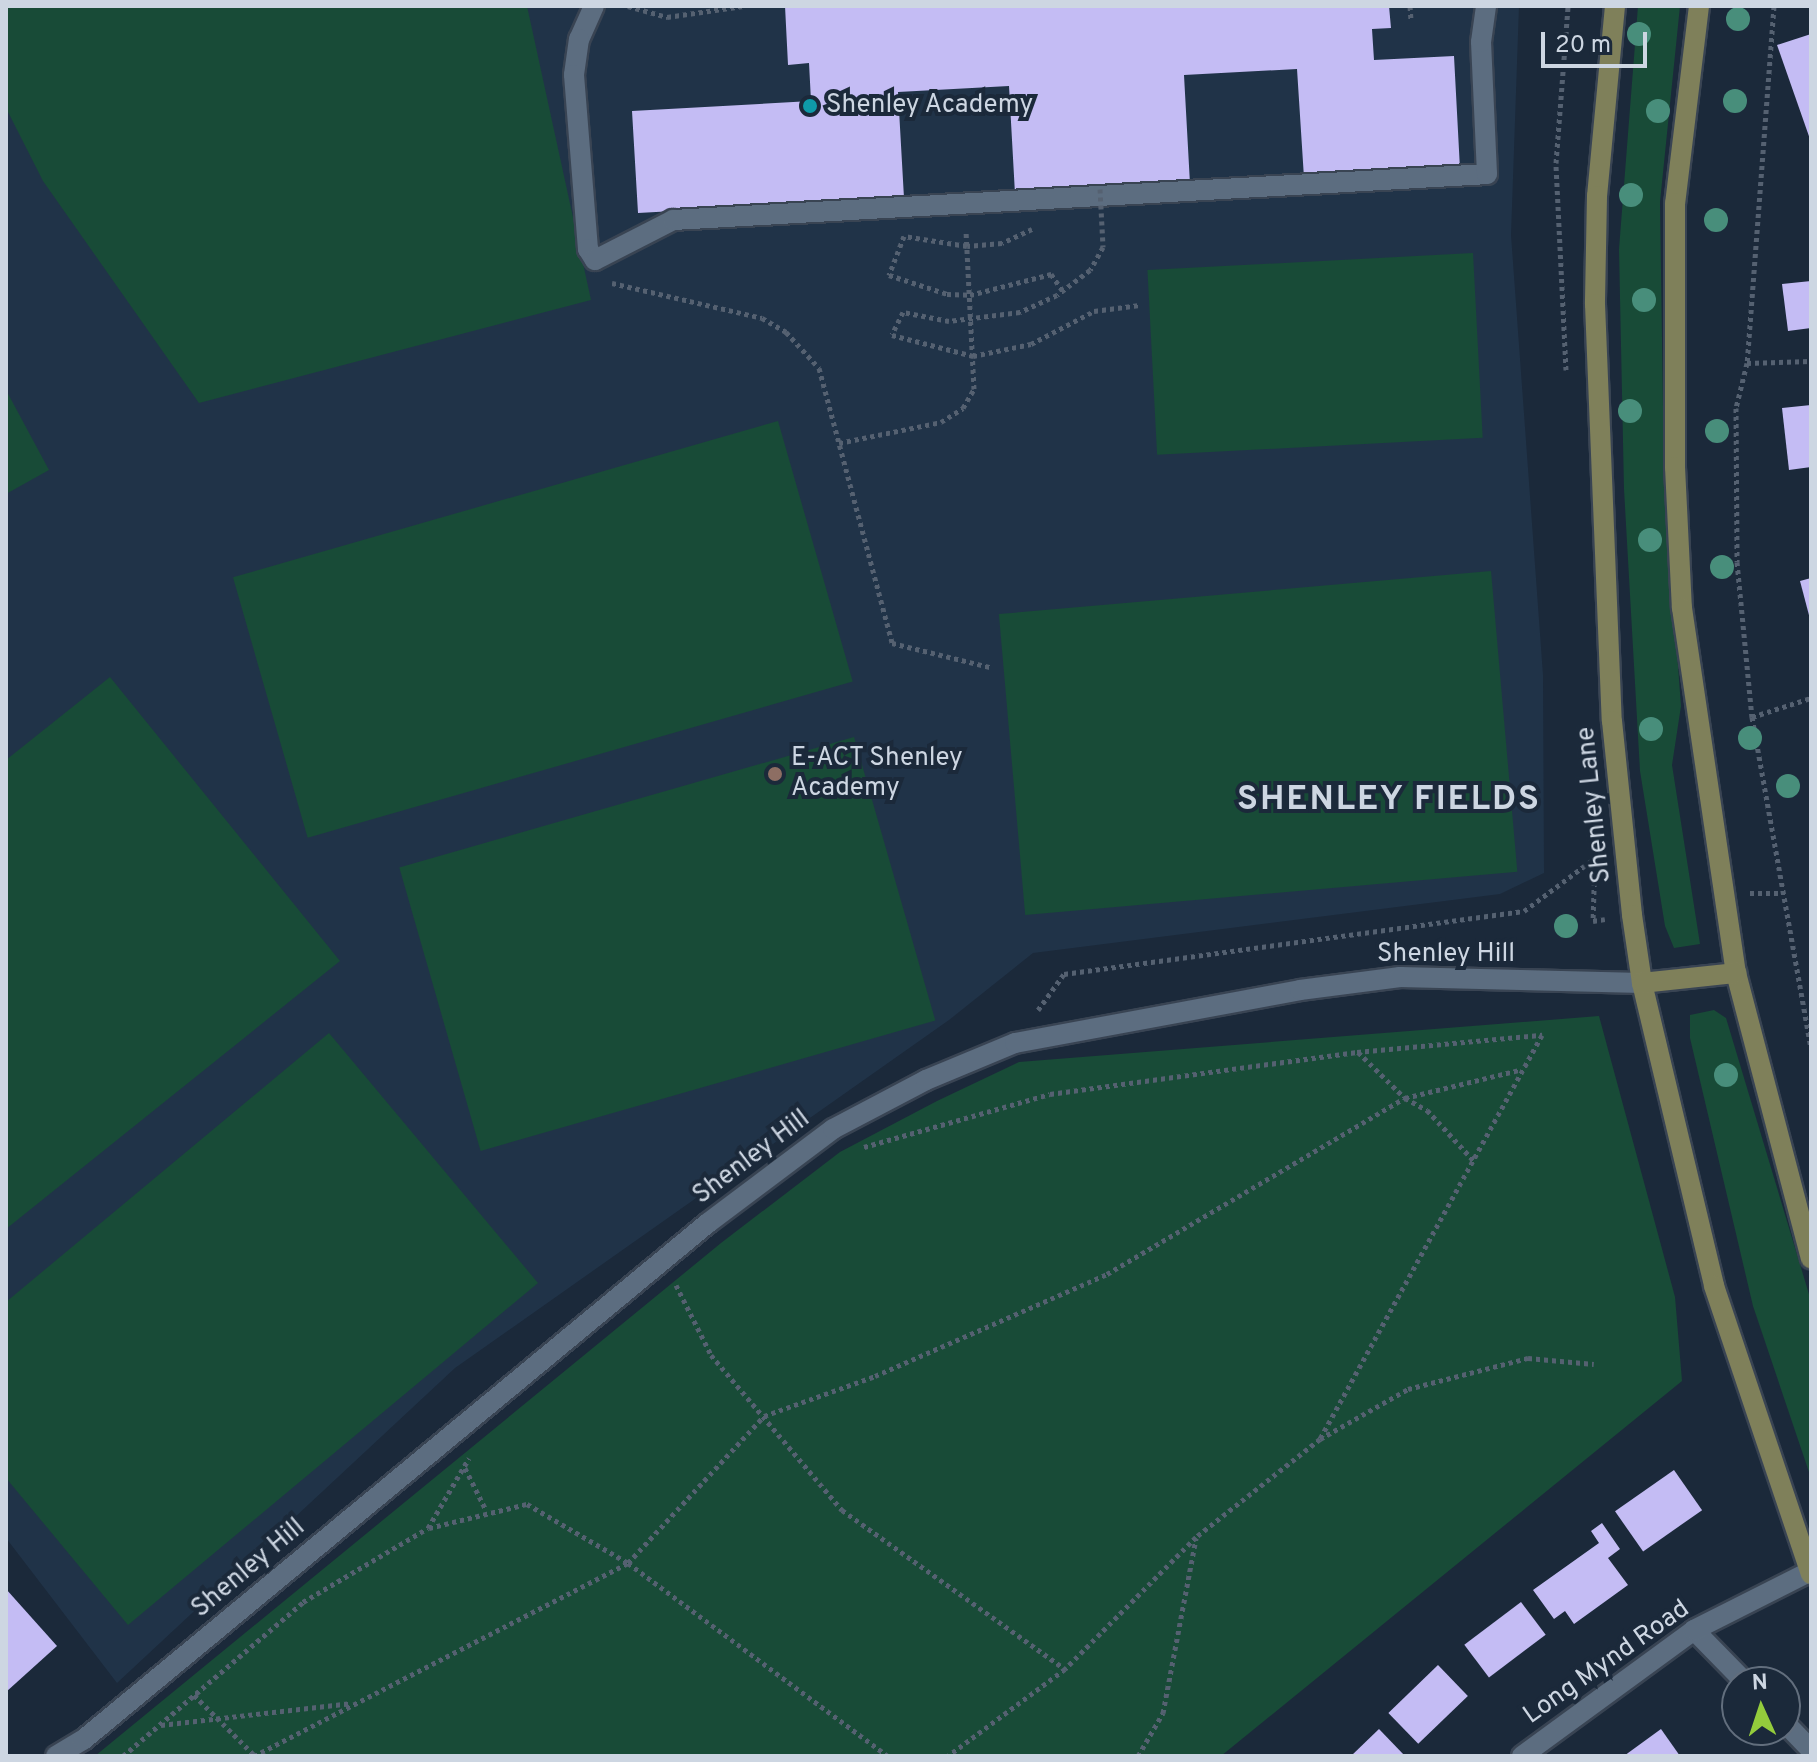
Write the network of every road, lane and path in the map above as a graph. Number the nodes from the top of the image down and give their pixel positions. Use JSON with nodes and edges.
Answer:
{"nodes":[{"id":1,"x":594,"y":6,"type":"edge"},
{"id":2,"x":628,"y":6,"type":"edge"},
{"id":3,"x":743,"y":6,"type":"edge"},
{"id":4,"x":1410,"y":6,"type":"edge"},
{"id":5,"x":1486,"y":6,"type":"edge"},
{"id":6,"x":1615,"y":6,"type":"edge"},
{"id":7,"x":1699,"y":6,"type":"edge"},
{"id":8,"x":1774,"y":6,"type":"edge"},
{"id":9,"x":1411,"y":21,"type":"dead end"},
{"id":10,"x":1100,"y":189,"type":"dead end"},
{"id":11,"x":1062,"y":199,"type":"junction"},
{"id":12,"x":966,"y":231,"type":"dead end"},
{"id":13,"x":967,"y":246,"type":"junction"},
{"id":14,"x":595,"y":260,"type":"junction"},
{"id":15,"x":1063,"y":291,"type":"junction"},
{"id":16,"x":970,"y":295,"type":"junction"},
{"id":17,"x":1140,"y":305,"type":"dead end"},
{"id":18,"x":971,"y":319,"type":"junction"},
{"id":19,"x":973,"y":356,"type":"junction"},
{"id":20,"x":1811,"y":361,"type":"edge"},
{"id":21,"x":1747,"y":363,"type":"junction"},
{"id":22,"x":839,"y":443,"type":"junction"},
{"id":23,"x":990,"y":667,"type":"dead end"},
{"id":24,"x":1811,"y":698,"type":"edge"},
{"id":25,"x":1752,"y":717,"type":"junction"},
{"id":26,"x":1632,"y":915,"type":"junction"},
{"id":27,"x":1736,"y":973,"type":"junction"},
{"id":28,"x":1642,"y":983,"type":"junction"},
{"id":29,"x":1015,"y":1043,"type":"junction"},
{"id":30,"x":1811,"y":1048,"type":"edge"},
{"id":31,"x":1357,"y":1052,"type":"junction"},
{"id":32,"x":1520,"y":1070,"type":"junction"},
{"id":33,"x":1405,"y":1098,"type":"junction"},
{"id":34,"x":853,"y":1150,"type":"dead end"},
{"id":35,"x":1474,"y":1161,"type":"junction"},
{"id":36,"x":1811,"y":1258,"type":"edge"},
{"id":37,"x":689,"y":1275,"type":"dead end"},
{"id":38,"x":676,"y":1285,"type":"junction"},
{"id":39,"x":664,"y":1295,"type":"dead end"},
{"id":40,"x":1594,"y":1364,"type":"dead end"},
{"id":41,"x":764,"y":1416,"type":"junction"},
{"id":42,"x":1320,"y":1439,"type":"junction"},
{"id":43,"x":470,"y":1455,"type":"dead end"},
{"id":44,"x":464,"y":1467,"type":"junction"},
{"id":45,"x":486,"y":1510,"type":"junction"},
{"id":46,"x":428,"y":1528,"type":"junction"},
{"id":47,"x":1196,"y":1537,"type":"junction"},
{"id":48,"x":628,"y":1563,"type":"junction"},
{"id":49,"x":1810,"y":1572,"type":"edge"},
{"id":50,"x":1694,"y":1630,"type":"junction"},
{"id":51,"x":1729,"y":1666,"type":"edge"},
{"id":52,"x":1065,"y":1669,"type":"junction"},
{"id":53,"x":194,"y":1695,"type":"junction"},
{"id":54,"x":355,"y":1703,"type":"junction"},
{"id":55,"x":218,"y":1719,"type":"junction"},
{"id":56,"x":160,"y":1725,"type":"junction"},
{"id":57,"x":56,"y":1756,"type":"edge"},
{"id":58,"x":123,"y":1756,"type":"edge"},
{"id":59,"x":255,"y":1756,"type":"edge"},
{"id":60,"x":888,"y":1756,"type":"edge"},
{"id":61,"x":948,"y":1756,"type":"edge"},
{"id":62,"x":1138,"y":1756,"type":"edge"},
{"id":63,"x":1522,"y":1756,"type":"edge"}],
"edges":[{"from":1,"to":14,"type":"street"},
{"from":2,"to":3,"type":"path"},
{"from":4,"to":9,"type":"path"},
{"from":5,"to":11,"type":"street"},
{"from":6,"to":26,"type":"main road","name":"Shenley Lane"},
{"from":7,"to":27,"type":"main road"},
{"from":8,"to":21,"type":"path"},
{"from":10,"to":15,"type":"path","bridge":true},
{"from":11,"to":13,"type":"path"},
{"from":11,"to":14,"type":"street"},
{"from":12,"to":13,"type":"path"},
{"from":13,"to":16,"type":"path"},
{"from":13,"to":16,"type":"path"},
{"from":14,"to":22,"type":"path"},
{"from":15,"to":16,"type":"path"},
{"from":15,"to":18,"type":"path"},
{"from":16,"to":18,"type":"path"},
{"from":17,"to":19,"type":"path"},
{"from":18,"to":19,"type":"path"},
{"from":18,"to":19,"type":"path"},
{"from":19,"to":22,"type":"path"},
{"from":20,"to":21,"type":"path"},
{"from":21,"to":25,"type":"path"},
{"from":22,"to":23,"type":"path"},
{"from":24,"to":25,"type":"path"},
{"from":25,"to":30,"type":"path"},
{"from":26,"to":28,"type":"main road","name":"Shenley Lane"},
{"from":26,"to":29,"type":"path"},
{"from":27,"to":28,"type":"main road"},
{"from":27,"to":36,"type":"main road"},
{"from":28,"to":29,"type":"street","name":"Shenley Hill"},
{"from":28,"to":49,"type":"main road","name":"Shenley Lane"},
{"from":29,"to":57,"type":"street","name":"Shenley Hill"},
{"from":31,"to":32,"type":"path"},
{"from":31,"to":33,"type":"path"},
{"from":31,"to":34,"type":"path"},
{"from":32,"to":33,"type":"path"},
{"from":32,"to":35,"type":"path"},
{"from":33,"to":35,"type":"path"},
{"from":33,"to":41,"type":"path"},
{"from":35,"to":42,"type":"path"},
{"from":37,"to":38,"type":"path"},
{"from":38,"to":39,"type":"path"},
{"from":38,"to":41,"type":"path"},
{"from":40,"to":42,"type":"path"},
{"from":41,"to":48,"type":"path"},
{"from":41,"to":52,"type":"path"},
{"from":42,"to":47,"type":"path"},
{"from":43,"to":44,"type":"path"},
{"from":44,"to":45,"type":"path"},
{"from":44,"to":46,"type":"path"},
{"from":45,"to":46,"type":"path"},
{"from":45,"to":48,"type":"path"},
{"from":46,"to":53,"type":"path"},
{"from":47,"to":52,"type":"path"},
{"from":47,"to":62,"type":"path"},
{"from":48,"to":54,"type":"path"},
{"from":48,"to":60,"type":"path"},
{"from":49,"to":50,"type":"street","name":"Long Mynd Road"},
{"from":50,"to":51,"type":"street"},
{"from":50,"to":63,"type":"street","name":"Long Mynd Road"},
{"from":52,"to":61,"type":"path"},
{"from":53,"to":55,"type":"path"},
{"from":53,"to":56,"type":"path"},
{"from":54,"to":55,"type":"path"},
{"from":54,"to":59,"type":"path"},
{"from":55,"to":56,"type":"path"},
{"from":55,"to":59,"type":"path"},
{"from":56,"to":58,"type":"path"}]}
